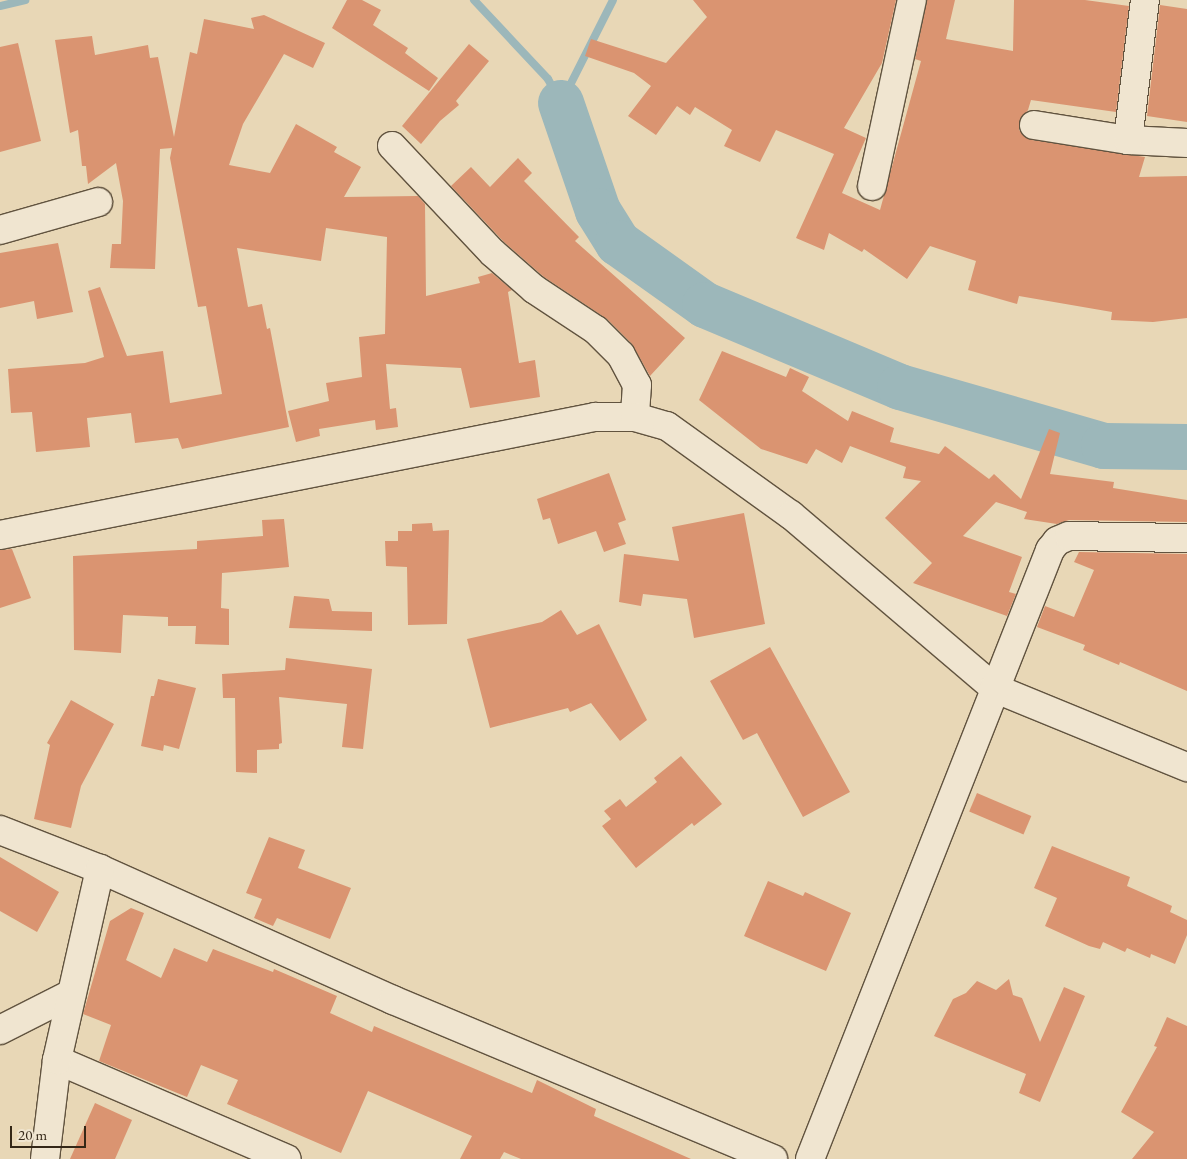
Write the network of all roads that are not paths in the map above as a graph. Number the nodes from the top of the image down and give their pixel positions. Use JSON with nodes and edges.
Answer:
{"nodes":[{"id":1,"x":912,"y":0,"type":"edge"},
{"id":2,"x":1145,"y":0,"type":"edge"},
{"id":3,"x":1034,"y":125,"type":"dead end"},
{"id":4,"x":1128,"y":140,"type":"junction"},
{"id":5,"x":1187,"y":143,"type":"edge"},
{"id":6,"x":392,"y":146,"type":"dead end"},
{"id":7,"x":872,"y":186,"type":"dead end"},
{"id":8,"x":98,"y":202,"type":"dead end"},
{"id":9,"x":0,"y":230,"type":"edge"},
{"id":10,"x":635,"y":417,"type":"junction"},
{"id":11,"x":0,"y":535,"type":"edge"},
{"id":12,"x":1187,"y":538,"type":"edge"},
{"id":13,"x":994,"y":688,"type":"junction"},
{"id":14,"x":1187,"y":767,"type":"edge"},
{"id":15,"x":0,"y":830,"type":"edge"},
{"id":16,"x":100,"y":869,"type":"junction"},
{"id":17,"x":71,"y":994,"type":"junction"},
{"id":18,"x":0,"y":1030,"type":"edge"},
{"id":19,"x":57,"y":1060,"type":"junction"},
{"id":20,"x":45,"y":1159,"type":"edge"},
{"id":21,"x":287,"y":1159,"type":"edge"},
{"id":22,"x":773,"y":1159,"type":"edge"},
{"id":23,"x":810,"y":1159,"type":"edge"}],
"edges":[{"from":1,"to":7,"type":"street"},
{"from":2,"to":4,"type":"street"},
{"from":3,"to":4,"type":"street"},
{"from":4,"to":5,"type":"street"},
{"from":6,"to":10,"type":"street"},
{"from":8,"to":9,"type":"street"},
{"from":10,"to":11,"type":"street"},
{"from":10,"to":13,"type":"street"},
{"from":12,"to":13,"type":"street"},
{"from":13,"to":14,"type":"street"},
{"from":13,"to":23,"type":"street"},
{"from":15,"to":16,"type":"street"},
{"from":16,"to":17,"type":"street"},
{"from":16,"to":22,"type":"street"},
{"from":17,"to":18,"type":"street"},
{"from":17,"to":19,"type":"street"},
{"from":19,"to":20,"type":"street"},
{"from":19,"to":21,"type":"street"}]}
